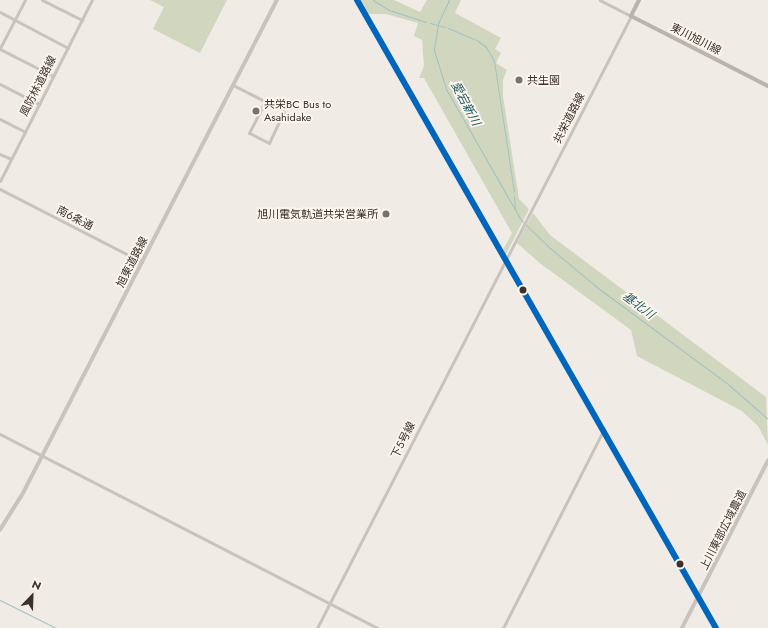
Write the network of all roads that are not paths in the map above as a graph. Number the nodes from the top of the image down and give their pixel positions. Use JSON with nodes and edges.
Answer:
{"nodes":[{"id":1,"x":25,"y":0,"type":"edge"},
{"id":2,"x":42,"y":0,"type":"edge"},
{"id":3,"x":92,"y":0,"type":"edge"},
{"id":4,"x":277,"y":0,"type":"edge"},
{"id":5,"x":357,"y":0,"type":"edge"},
{"id":6,"x":600,"y":0,"type":"edge"},
{"id":7,"x":639,"y":0,"type":"edge"},
{"id":8,"x":0,"y":12,"type":"edge"},
{"id":9,"x":631,"y":16,"type":"junction"},
{"id":10,"x":14,"y":20,"type":"junction"},
{"id":11,"x":82,"y":20,"type":"junction"},
{"id":12,"x":0,"y":48,"type":"edge"},
{"id":13,"x":68,"y":48,"type":"junction"},
{"id":14,"x":53,"y":76,"type":"junction"},
{"id":15,"x":0,"y":84,"type":"edge"},
{"id":16,"x":233,"y":85,"type":"junction"},
{"id":17,"x":768,"y":86,"type":"edge"},
{"id":18,"x":265,"y":102,"type":"junction"},
{"id":19,"x":39,"y":104,"type":"junction"},
{"id":20,"x":0,"y":119,"type":"edge"},
{"id":21,"x":25,"y":132,"type":"junction"},
{"id":22,"x":0,"y":154,"type":"edge"},
{"id":23,"x":11,"y":159,"type":"junction"},
{"id":24,"x":0,"y":181,"type":"edge"},
{"id":25,"x":0,"y":189,"type":"edge"},
{"id":26,"x":506,"y":260,"type":"junction"},
{"id":27,"x":142,"y":262,"type":"junction"},
{"id":28,"x":604,"y":431,"type":"junction"},
{"id":29,"x":0,"y":434,"type":"edge"},
{"id":30,"x":43,"y":455,"type":"junction"},
{"id":31,"x":768,"y":461,"type":"edge"},
{"id":32,"x":0,"y":530,"type":"edge"},
{"id":33,"x":698,"y":597,"type":"junction"},
{"id":34,"x":329,"y":605,"type":"junction"},
{"id":35,"x":317,"y":628,"type":"edge"},
{"id":36,"x":377,"y":628,"type":"edge"},
{"id":37,"x":503,"y":628,"type":"edge"},
{"id":38,"x":682,"y":628,"type":"edge"},
{"id":39,"x":716,"y":628,"type":"edge"}],
"edges":[{"from":1,"to":10,"type":"street"},
{"from":2,"to":11,"type":"street"},
{"from":3,"to":11,"type":"street","name":"風防林道路線"},
{"from":4,"to":16,"type":"street","name":"旭東道路線"},
{"from":5,"to":26,"type":"main road"},
{"from":6,"to":9,"type":"street"},
{"from":7,"to":9,"type":"main road"},
{"from":8,"to":10,"type":"street"},
{"from":9,"to":17,"type":"main road","name":"東川旭川線"},
{"from":9,"to":26,"type":"street","name":"共栄道路線"},
{"from":10,"to":12,"type":"street"},
{"from":10,"to":13,"type":"street"},
{"from":11,"to":13,"type":"street","name":"風防林道路線"},
{"from":12,"to":14,"type":"street"},
{"from":13,"to":14,"type":"street","name":"風防林道路線"},
{"from":14,"to":19,"type":"street","name":"風防林道路線"},
{"from":15,"to":19,"type":"street"},
{"from":16,"to":18,"type":"street"},
{"from":16,"to":27,"type":"street","name":"旭東道路線"},
{"from":18,"to":18,"type":"street"},
{"from":19,"to":21,"type":"street","name":"風防林道路線"},
{"from":20,"to":21,"type":"street"},
{"from":21,"to":23,"type":"street","name":"風防林道路線"},
{"from":22,"to":23,"type":"street"},
{"from":23,"to":24,"type":"street","name":"風防林道路線"},
{"from":25,"to":27,"type":"street","name":"南6条通"},
{"from":26,"to":28,"type":"main road"},
{"from":26,"to":34,"type":"street","name":"下5号線"},
{"from":27,"to":30,"type":"street","name":"旭東道路線"},
{"from":28,"to":33,"type":"main road"},
{"from":28,"to":37,"type":"street"},
{"from":29,"to":30,"type":"street"},
{"from":30,"to":32,"type":"street","name":"旭東道路線"},
{"from":30,"to":34,"type":"street"},
{"from":31,"to":33,"type":"street","name":"上川東部広域農道"},
{"from":33,"to":38,"type":"street","name":"上川東部広域農道"},
{"from":33,"to":39,"type":"main road"},
{"from":34,"to":35,"type":"street","name":"下5号線"},
{"from":34,"to":36,"type":"street"}]}
